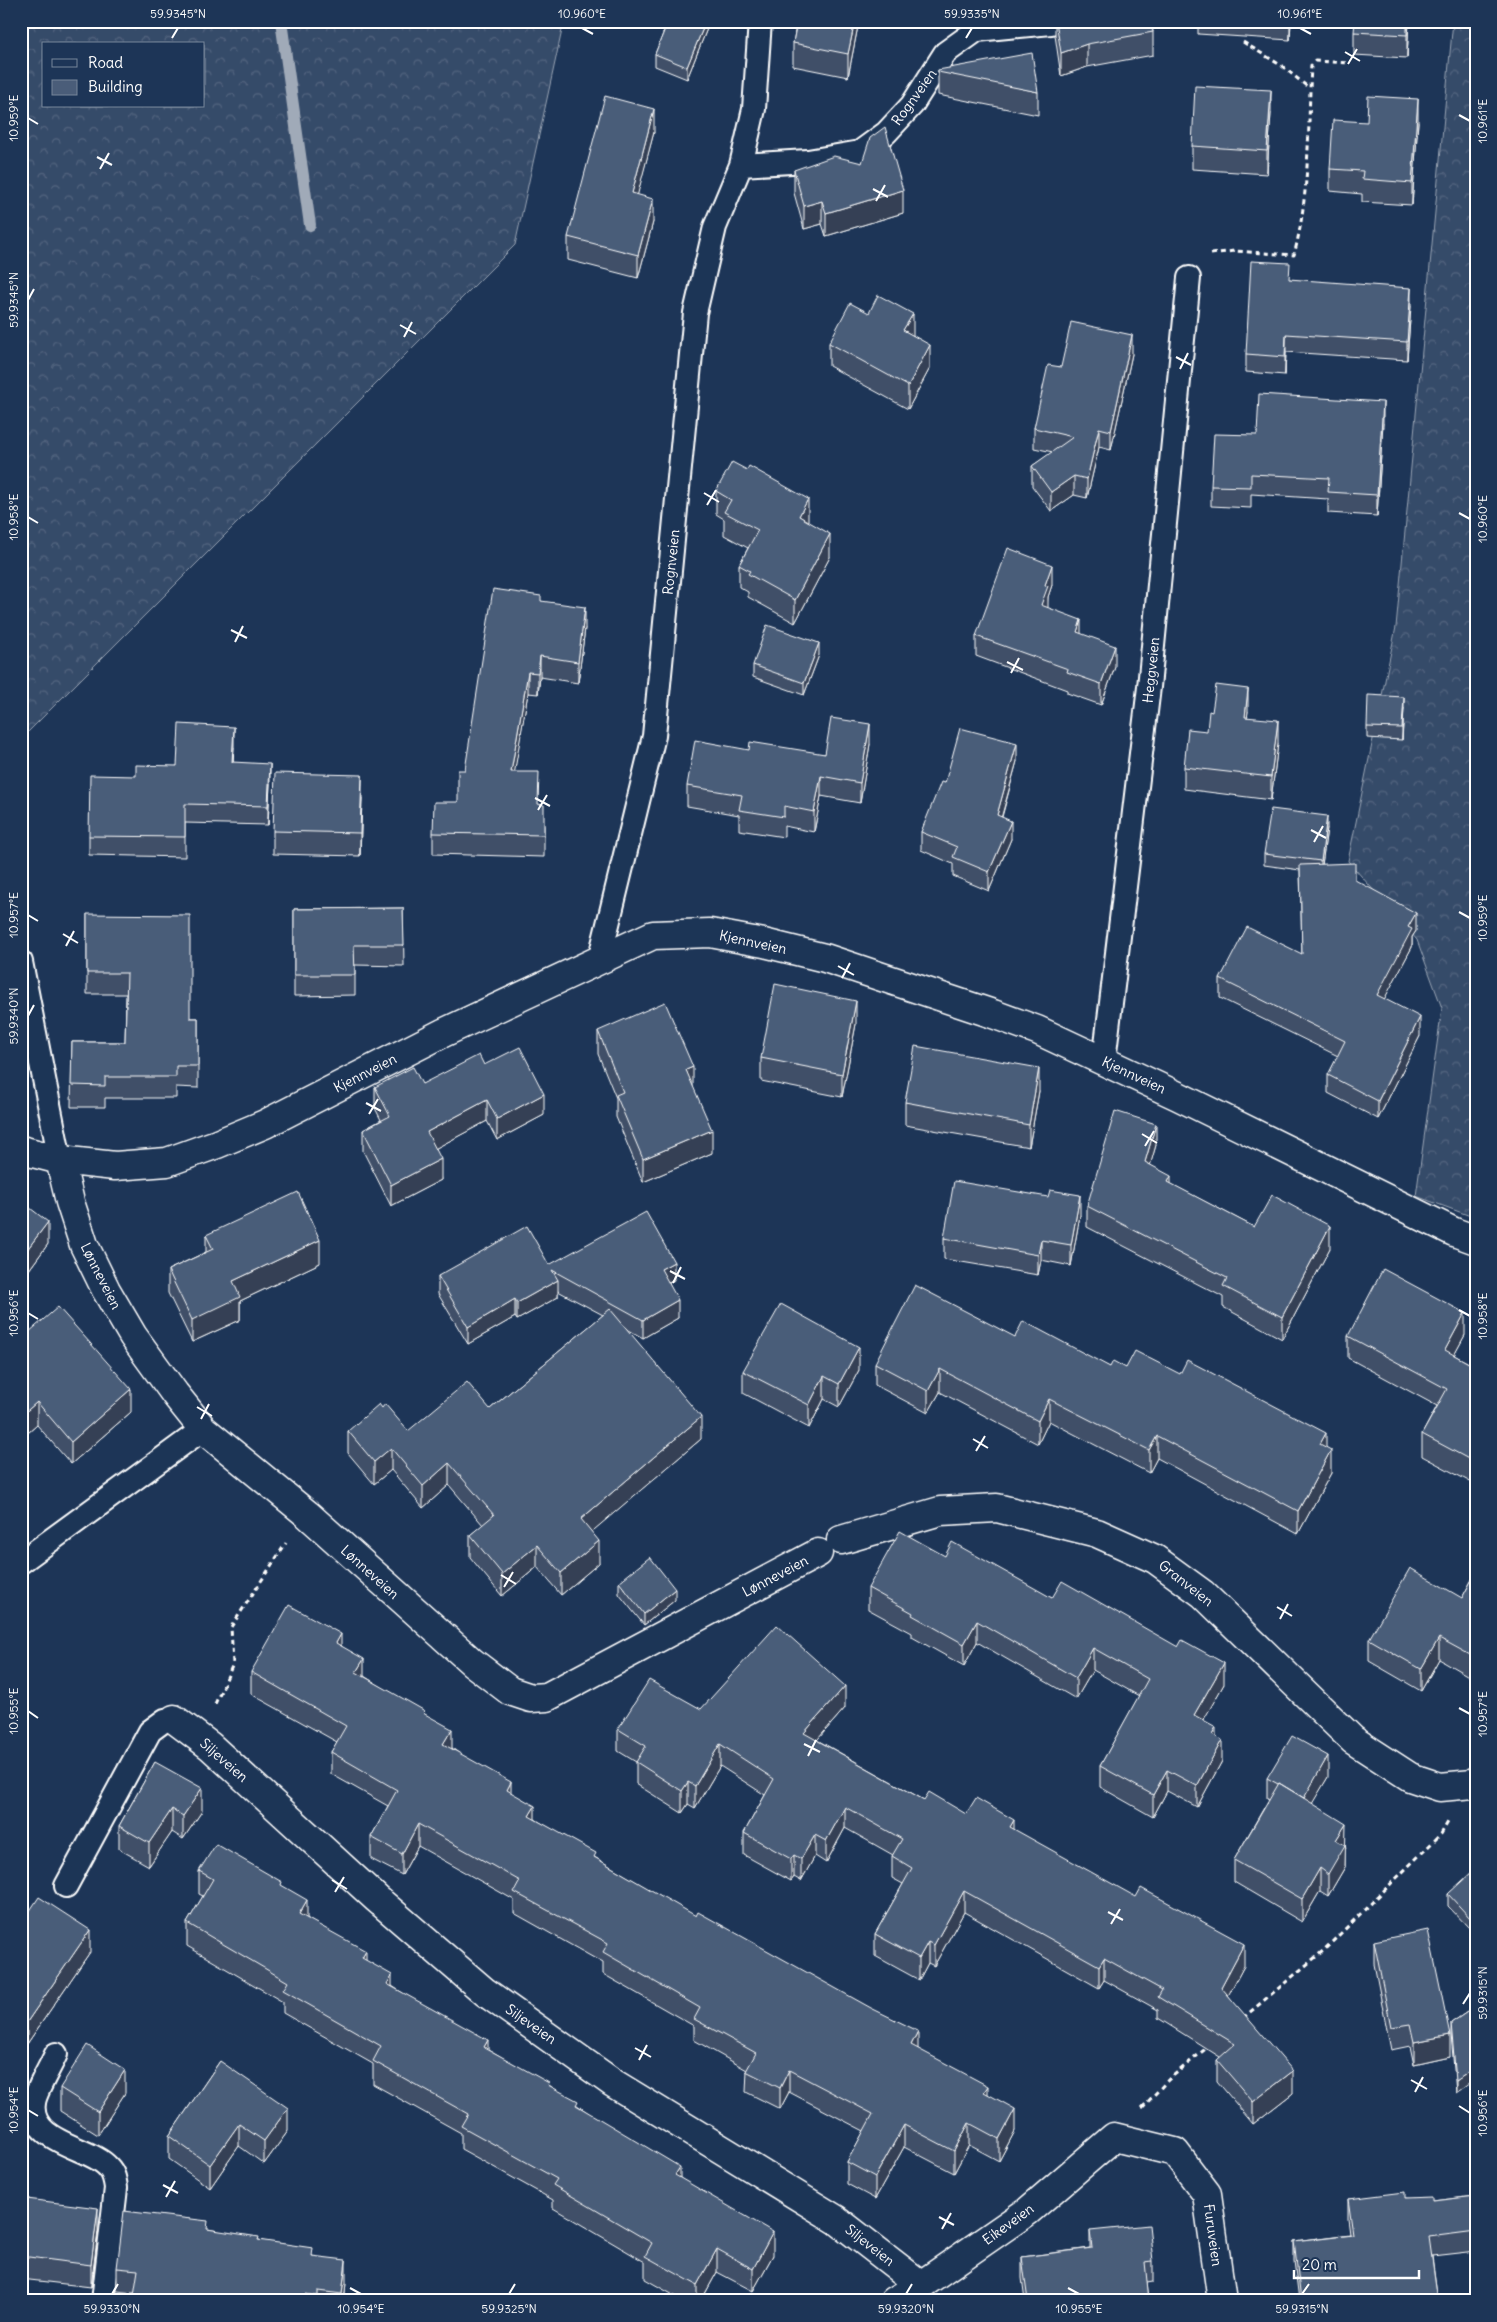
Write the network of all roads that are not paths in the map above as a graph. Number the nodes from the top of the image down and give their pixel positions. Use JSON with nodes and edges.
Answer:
{"nodes":[{"id":1,"x":760,"y":21,"type":"edge"},
{"id":2,"x":1051,"y":23,"type":"dead end"},
{"id":3,"x":741,"y":165,"type":"junction"},
{"id":4,"x":1189,"y":278,"type":"road end"},
{"id":5,"x":599,"y":961,"type":"junction"},
{"id":6,"x":21,"y":962,"type":"edge"},
{"id":7,"x":1104,"y":1061,"type":"junction"},
{"id":8,"x":21,"y":1150,"type":"edge"},
{"id":9,"x":60,"y":1160,"type":"junction"},
{"id":10,"x":1476,"y":1240,"type":"edge"},
{"id":11,"x":203,"y":1428,"type":"junction"},
{"id":12,"x":841,"y":1540,"type":"dead end"},
{"id":13,"x":818,"y":1553,"type":"dead end"},
{"id":14,"x":21,"y":1562,"type":"edge"},
{"id":15,"x":174,"y":1719,"type":"joint"},
{"id":16,"x":1474,"y":1783,"type":"edge"},
{"id":17,"x":66,"y":1886,"type":"dead end"},
{"id":18,"x":56,"y":2054,"type":"dead end"},
{"id":19,"x":1114,"y":2137,"type":"joint"},
{"id":20,"x":922,"y":2285,"type":"junction"},
{"id":21,"x":103,"y":2301,"type":"edge"},
{"id":22,"x":894,"y":2301,"type":"edge"},
{"id":23,"x":1222,"y":2301,"type":"edge"}],
"edges":[{"from":1,"to":3,"type":"lane","name":"Rognveien"},
{"from":2,"to":3,"type":"lane","name":"Rognveien"},
{"from":3,"to":5,"type":"lane","name":"Rognveien"},
{"from":4,"to":7,"type":"lane","name":"Heggveien"},
{"from":5,"to":7,"type":"street","name":"Kjennveien"},
{"from":5,"to":9,"type":"street","name":"Kjennveien"},
{"from":6,"to":9,"type":"lane"},
{"from":7,"to":10,"type":"street","name":"Kjennveien"},
{"from":8,"to":9,"type":"street","name":"Kjennveien"},
{"from":9,"to":11,"type":"street","name":"Lønneveien"},
{"from":11,"to":13,"type":"street","name":"Lønneveien"},
{"from":11,"to":14,"type":"lane"},
{"from":12,"to":16,"type":"street","name":"Granveien"},
{"from":15,"to":17,"type":"lane"},
{"from":15,"to":20,"type":"street","name":"Siljeveien"},
{"from":18,"to":21,"type":"lane"},
{"from":19,"to":20,"type":"street","name":"Eikeveien"},
{"from":19,"to":23,"type":"street","name":"Furuveien"},
{"from":20,"to":22,"type":"street","name":"Eikeveien"}]}
